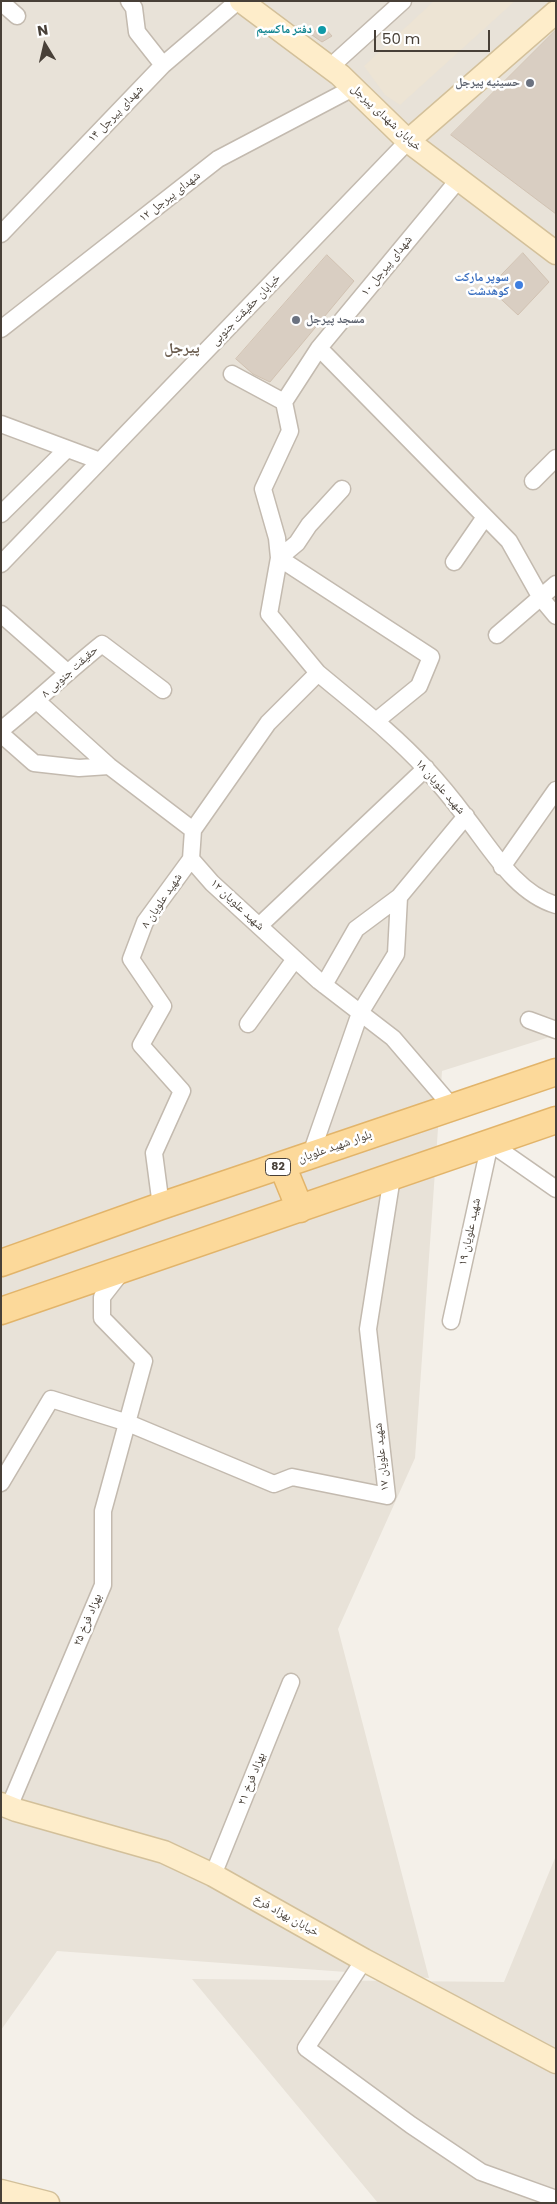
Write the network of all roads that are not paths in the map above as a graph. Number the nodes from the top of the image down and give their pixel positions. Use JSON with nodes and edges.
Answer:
{"nodes":[{"id":1,"x":129,"y":1,"type":"edge"},
{"id":2,"x":238,"y":1,"type":"edge"},
{"id":3,"x":241,"y":1,"type":"edge"},
{"id":4,"x":403,"y":1,"type":"edge"},
{"id":5,"x":1,"y":2,"type":"edge"},
{"id":6,"x":556,"y":12,"type":"edge"},
{"id":7,"x":17,"y":16,"type":"dead end"},
{"id":8,"x":164,"y":65,"type":"junction"},
{"id":9,"x":329,"y":68,"type":"junction"},
{"id":10,"x":353,"y":88,"type":"junction"},
{"id":11,"x":408,"y":142,"type":"junction"},
{"id":12,"x":459,"y":179,"type":"junction"},
{"id":13,"x":1,"y":234,"type":"edge"},
{"id":14,"x":556,"y":253,"type":"edge"},
{"id":15,"x":1,"y":329,"type":"edge"},
{"id":16,"x":319,"y":348,"type":"junction"},
{"id":17,"x":232,"y":374,"type":"dead end"},
{"id":18,"x":284,"y":402,"type":"junction"},
{"id":19,"x":1,"y":424,"type":"edge"},
{"id":20,"x":67,"y":449,"type":"junction"},
{"id":21,"x":556,"y":458,"type":"edge"},
{"id":22,"x":100,"y":462,"type":"junction"},
{"id":23,"x":533,"y":482,"type":"dead end"},
{"id":24,"x":342,"y":489,"type":"dead end"},
{"id":25,"x":1,"y":514,"type":"edge"},
{"id":26,"x":485,"y":517,"type":"junction"},
{"id":27,"x":279,"y":558,"type":"junction"},
{"id":28,"x":454,"y":562,"type":"dead end"},
{"id":29,"x":1,"y":564,"type":"edge"},
{"id":30,"x":556,"y":584,"type":"edge"},
{"id":31,"x":541,"y":598,"type":"junction"},
{"id":32,"x":1,"y":614,"type":"edge"},
{"id":33,"x":556,"y":616,"type":"edge"},
{"id":34,"x":498,"y":636,"type":"dead end"},
{"id":35,"x":67,"y":672,"type":"junction"},
{"id":36,"x":318,"y":673,"type":"junction"},
{"id":37,"x":163,"y":690,"type":"dead end"},
{"id":38,"x":37,"y":701,"type":"junction"},
{"id":39,"x":376,"y":721,"type":"junction"},
{"id":40,"x":1,"y":732,"type":"edge"},
{"id":41,"x":109,"y":766,"type":"junction"},
{"id":42,"x":426,"y":768,"type":"junction"},
{"id":43,"x":556,"y":790,"type":"edge"},
{"id":44,"x":466,"y":816,"type":"junction"},
{"id":45,"x":193,"y":830,"type":"junction"},
{"id":46,"x":191,"y":860,"type":"junction"},
{"id":47,"x":502,"y":868,"type":"junction"},
{"id":48,"x":399,"y":897,"type":"junction"},
{"id":49,"x":556,"y":905,"type":"edge"},
{"id":50,"x":260,"y":926,"type":"junction"},
{"id":51,"x":295,"y":959,"type":"junction"},
{"id":52,"x":324,"y":984,"type":"junction"},
{"id":53,"x":360,"y":1013,"type":"junction"},
{"id":54,"x":529,"y":1020,"type":"dead end"},
{"id":55,"x":248,"y":1024,"type":"dead end"},
{"id":56,"x":556,"y":1030,"type":"edge"},
{"id":57,"x":556,"y":1072,"type":"edge"},
{"id":58,"x":453,"y":1108,"type":"junction"},
{"id":59,"x":556,"y":1120,"type":"edge"},
{"id":60,"x":490,"y":1143,"type":"junction"},
{"id":61,"x":311,"y":1154,"type":"junction"},
{"id":62,"x":282,"y":1165,"type":"junction"},
{"id":63,"x":392,"y":1177,"type":"junction"},
{"id":64,"x":556,"y":1189,"type":"edge"},
{"id":65,"x":161,"y":1206,"type":"junction"},
{"id":66,"x":300,"y":1209,"type":"junction"},
{"id":67,"x":1,"y":1263,"type":"edge"},
{"id":68,"x":124,"y":1269,"type":"junction"},
{"id":69,"x":1,"y":1310,"type":"edge"},
{"id":70,"x":451,"y":1321,"type":"dead end"},
{"id":71,"x":128,"y":1423,"type":"junction"},
{"id":72,"x":1,"y":1483,"type":"edge"},
{"id":73,"x":292,"y":1682,"type":"dead end"},
{"id":74,"x":4,"y":1806,"type":"edge"},
{"id":75,"x":213,"y":1875,"type":"junction"},
{"id":76,"x":364,"y":1960,"type":"junction"},
{"id":77,"x":556,"y":2062,"type":"edge"},
{"id":78,"x":1,"y":2190,"type":"edge"},
{"id":79,"x":531,"y":2197,"type":"edge"},
{"id":80,"x":556,"y":2199,"type":"edge"},
{"id":81,"x":48,"y":2203,"type":"edge"}],
"edges":[{"from":1,"to":8,"type":"street"},
{"from":2,"to":8,"type":"street","name":"شهدای پیرجل ۱۴"},
{"from":3,"to":9,"type":"street","name":"خیابان شهدای پیرجل"},
{"from":4,"to":9,"type":"street"},
{"from":5,"to":7,"type":"street"},
{"from":6,"to":11,"type":"street"},
{"from":8,"to":13,"type":"street","name":"شهدای پیرجل ۱۴"},
{"from":9,"to":10,"type":"street","name":"خیابان شهدای پیرجل"},
{"from":10,"to":11,"type":"street","name":"خیابان شهدای پیرجل"},
{"from":10,"to":15,"type":"street","name":"شهدای پیرجل ۱۲"},
{"from":11,"to":12,"type":"street","name":"خیابان شهدای پیرجل"},
{"from":11,"to":22,"type":"street","name":"خیابان حقیقت جنوبی"},
{"from":12,"to":14,"type":"street","name":"خیابان شهدای پیرجل"},
{"from":12,"to":16,"type":"street","name":"شهدای پیرجل ۱۰"},
{"from":16,"to":18,"type":"street","name":"شهدای پیرجل ۱۰"},
{"from":16,"to":26,"type":"street"},
{"from":17,"to":18,"type":"street"},
{"from":18,"to":27,"type":"street","name":"شهید علویان ۱۸"},
{"from":19,"to":20,"type":"street"},
{"from":20,"to":22,"type":"street"},
{"from":20,"to":25,"type":"street"},
{"from":21,"to":23,"type":"street"},
{"from":22,"to":29,"type":"street","name":"خیابان حقیقت جنوبی"},
{"from":24,"to":27,"type":"street"},
{"from":26,"to":28,"type":"street"},
{"from":26,"to":31,"type":"street"},
{"from":27,"to":36,"type":"street","name":"شهید علویان ۱۸"},
{"from":27,"to":39,"type":"street"},
{"from":30,"to":31,"type":"street"},
{"from":31,"to":33,"type":"street"},
{"from":31,"to":34,"type":"street"},
{"from":32,"to":35,"type":"street"},
{"from":35,"to":37,"type":"street","name":"حقیقت جنوبی ۸"},
{"from":35,"to":38,"type":"street","name":"حقیقت جنوبی ۸"},
{"from":36,"to":39,"type":"street","name":"شهید علویان ۱۸"},
{"from":36,"to":45,"type":"street"},
{"from":38,"to":40,"type":"street","name":"حقیقت جنوبی ۸"},
{"from":38,"to":41,"type":"street"},
{"from":39,"to":42,"type":"street","name":"شهید علویان ۱۸"},
{"from":40,"to":41,"type":"street"},
{"from":41,"to":45,"type":"street"},
{"from":42,"to":44,"type":"street","name":"شهید علویان ۱۸"},
{"from":42,"to":50,"type":"street"},
{"from":43,"to":47,"type":"street"},
{"from":44,"to":47,"type":"street","name":"شهید علویان ۱۸"},
{"from":44,"to":48,"type":"street"},
{"from":45,"to":46,"type":"street"},
{"from":46,"to":50,"type":"street","name":"شهید علویان ۱۲"},
{"from":46,"to":65,"type":"street","name":"شهید علویان ۸"},
{"from":47,"to":49,"type":"street","name":"شهید علویان ۱۸"},
{"from":48,"to":52,"type":"street"},
{"from":48,"to":53,"type":"street"},
{"from":50,"to":51,"type":"street","name":"شهید علویان ۱۲"},
{"from":51,"to":52,"type":"street","name":"شهید علویان ۱۲"},
{"from":51,"to":55,"type":"street"},
{"from":52,"to":53,"type":"street","name":"شهید علویان ۱۲"},
{"from":53,"to":58,"type":"street","name":"شهید علویان ۱۲"},
{"from":53,"to":61,"type":"street"},
{"from":54,"to":56,"type":"street"},
{"from":57,"to":58,"type":"main road","name":"بلوار شهید علویان","number":"82"},
{"from":58,"to":61,"type":"main road","name":"بلوار شهید علویان","number":"82"},
{"from":59,"to":60,"type":"main road"},
{"from":60,"to":63,"type":"main road"},
{"from":60,"to":64,"type":"street"},
{"from":60,"to":70,"type":"street","name":"شهید علویان ۱۹"},
{"from":61,"to":62,"type":"main road","name":"بلوار شهید علویان","number":"82"},
{"from":62,"to":65,"type":"main road","name":"بلوار شهید علویان","number":"82"},
{"from":62,"to":66,"type":"main road"},
{"from":63,"to":66,"type":"main road"},
{"from":63,"to":71,"type":"street","name":"شهید علویان ۱۷"},
{"from":65,"to":67,"type":"main road","name":"بلوار شهید علویان","number":"82"},
{"from":66,"to":68,"type":"main road"},
{"from":68,"to":69,"type":"main road"},
{"from":68,"to":71,"type":"street","name":"بهزاد فرخ ۲۵"},
{"from":71,"to":72,"type":"street"},
{"from":71,"to":74,"type":"street","name":"بهزاد فرخ ۲۵"},
{"from":73,"to":75,"type":"street","name":"بهزاد فرخ ۲۱"},
{"from":74,"to":75,"type":"street","name":"خیابان بهزاد فرخ"},
{"from":75,"to":76,"type":"street","name":"خیابان بهزاد فرخ"},
{"from":76,"to":77,"type":"street","name":"خیابان بهزاد فرخ"},
{"from":76,"to":79,"type":"street"},
{"from":78,"to":81,"type":"street"},
{"from":79,"to":80,"type":"street"}]}
